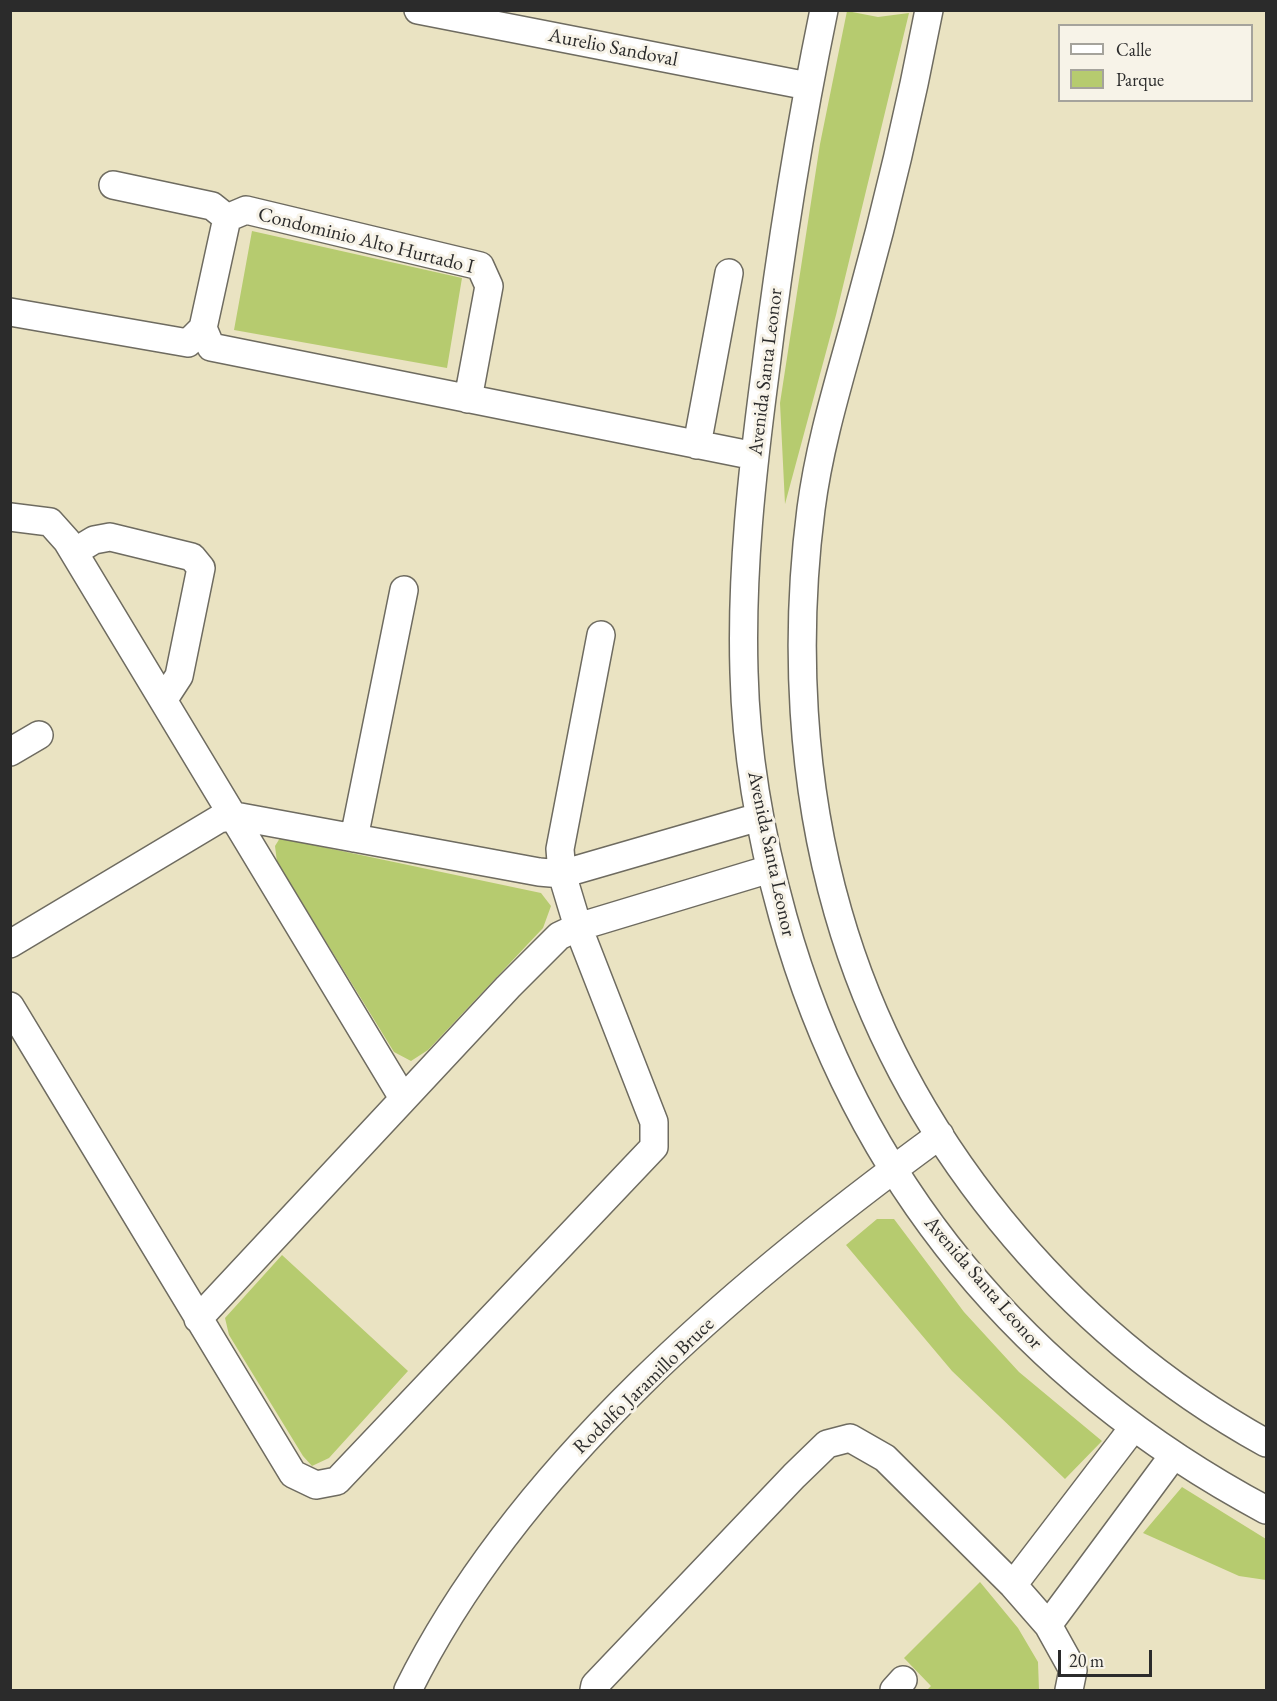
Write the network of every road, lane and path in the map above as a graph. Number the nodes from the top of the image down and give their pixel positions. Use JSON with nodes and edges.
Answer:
{"nodes":[{"id":1,"x":417,"y":10,"type":"edge"},
{"id":2,"x":824,"y":10,"type":"edge"},
{"id":3,"x":929,"y":10,"type":"edge"},
{"id":4,"x":808,"y":86,"type":"junction"},
{"id":5,"x":113,"y":185,"type":"dead end"},
{"id":6,"x":228,"y":218,"type":"junction"},
{"id":7,"x":729,"y":273,"type":"dead end"},
{"id":8,"x":10,"y":312,"type":"edge"},
{"id":9,"x":203,"y":328,"type":"junction"},
{"id":10,"x":468,"y":399,"type":"junction"},
{"id":11,"x":697,"y":445,"type":"junction"},
{"id":12,"x":755,"y":456,"type":"junction"},
{"id":13,"x":10,"y":517,"type":"edge"},
{"id":14,"x":74,"y":552,"type":"junction"},
{"id":15,"x":404,"y":590,"type":"dead end"},
{"id":16,"x":601,"y":635,"type":"dead end"},
{"id":17,"x":164,"y":699,"type":"junction"},
{"id":18,"x":39,"y":735,"type":"dead end"},
{"id":19,"x":10,"y":752,"type":"edge"},
{"id":20,"x":235,"y":816,"type":"junction"},
{"id":21,"x":759,"y":817,"type":"junction"},
{"id":22,"x":354,"y":838,"type":"junction"},
{"id":23,"x":770,"y":869,"type":"junction"},
{"id":24,"x":562,"y":874,"type":"junction"},
{"id":25,"x":578,"y":927,"type":"junction"},
{"id":26,"x":10,"y":944,"type":"edge"},
{"id":27,"x":10,"y":1006,"type":"edge"},
{"id":28,"x":404,"y":1098,"type":"junction"},
{"id":29,"x":940,"y":1135,"type":"junction"},
{"id":30,"x":892,"y":1170,"type":"junction"},
{"id":31,"x":198,"y":1319,"type":"junction"},
{"id":32,"x":1132,"y":1428,"type":"junction"},
{"id":33,"x":1266,"y":1443,"type":"edge"},
{"id":34,"x":1173,"y":1456,"type":"junction"},
{"id":35,"x":1266,"y":1510,"type":"edge"},
{"id":36,"x":1013,"y":1585,"type":"junction"},
{"id":37,"x":1048,"y":1625,"type":"junction"},
{"id":38,"x":408,"y":1690,"type":"edge"},
{"id":39,"x":594,"y":1690,"type":"edge"},
{"id":40,"x":1069,"y":1690,"type":"edge"}],
"edges":[{"from":1,"to":4,"type":"street","name":"Aurelio Sandoval"},
{"from":2,"to":4,"type":"street","name":"Avenida Santa Leonor"},
{"from":3,"to":29,"type":"street"},
{"from":4,"to":12,"type":"street","name":"Avenida Santa Leonor"},
{"from":5,"to":6,"type":"street"},
{"from":6,"to":9,"type":"street","name":"Condominio Alto Hurtado I"},
{"from":6,"to":10,"type":"street","name":"Condominio Alto Hurtado I"},
{"from":7,"to":11,"type":"street"},
{"from":8,"to":9,"type":"street"},
{"from":9,"to":10,"type":"street"},
{"from":10,"to":11,"type":"street"},
{"from":11,"to":12,"type":"street"},
{"from":12,"to":21,"type":"street","name":"Avenida Santa Leonor"},
{"from":13,"to":14,"type":"street"},
{"from":14,"to":17,"type":"street"},
{"from":14,"to":17,"type":"street"},
{"from":15,"to":22,"type":"street"},
{"from":16,"to":24,"type":"street"},
{"from":17,"to":20,"type":"street"},
{"from":18,"to":19,"type":"street"},
{"from":20,"to":22,"type":"street"},
{"from":20,"to":26,"type":"street"},
{"from":20,"to":28,"type":"street"},
{"from":21,"to":23,"type":"street","name":"Avenida Santa Leonor"},
{"from":21,"to":24,"type":"street"},
{"from":22,"to":24,"type":"street"},
{"from":23,"to":25,"type":"street"},
{"from":23,"to":30,"type":"street","name":"Avenida Santa Leonor"},
{"from":24,"to":25,"type":"street"},
{"from":25,"to":28,"type":"street"},
{"from":25,"to":31,"type":"street"},
{"from":27,"to":31,"type":"street"},
{"from":28,"to":31,"type":"street"},
{"from":29,"to":30,"type":"street","name":"Rodolfo Jaramillo Bruce"},
{"from":29,"to":33,"type":"street"},
{"from":30,"to":32,"type":"street","name":"Avenida Santa Leonor"},
{"from":30,"to":38,"type":"street","name":"Rodolfo Jaramillo Bruce"},
{"from":32,"to":34,"type":"street","name":"Avenida Santa Leonor"},
{"from":32,"to":36,"type":"street"},
{"from":34,"to":35,"type":"street","name":"Avenida Santa Leonor"},
{"from":34,"to":37,"type":"street"},
{"from":36,"to":37,"type":"street"},
{"from":36,"to":39,"type":"street"},
{"from":37,"to":40,"type":"street"}]}
